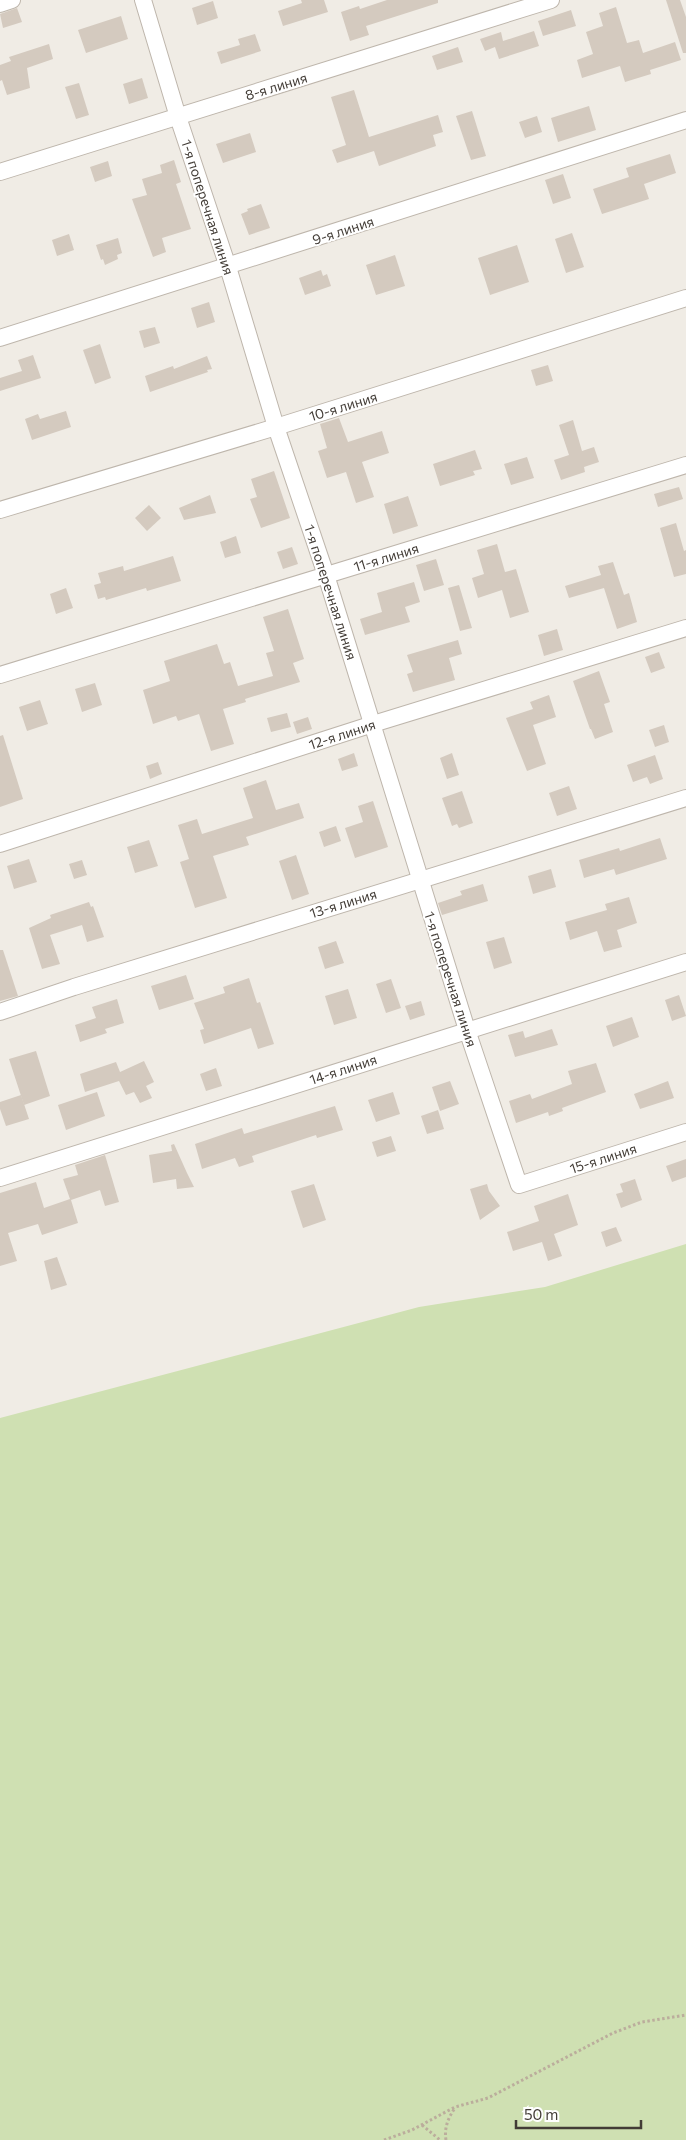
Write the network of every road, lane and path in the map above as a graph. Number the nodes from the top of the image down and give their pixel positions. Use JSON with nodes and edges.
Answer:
{"nodes":[{"id":1,"x":12,"y":0,"type":"edge"},
{"id":2,"x":143,"y":0,"type":"edge"},
{"id":3,"x":551,"y":0,"type":"edge"},
{"id":4,"x":0,"y":4,"type":"edge"},
{"id":5,"x":178,"y":117,"type":"junction"},
{"id":6,"x":686,"y":120,"type":"edge"},
{"id":7,"x":0,"y":172,"type":"edge"},
{"id":8,"x":228,"y":266,"type":"junction"},
{"id":9,"x":686,"y":298,"type":"edge"},
{"id":10,"x":0,"y":338,"type":"edge"},
{"id":11,"x":276,"y":427,"type":"junction"},
{"id":12,"x":686,"y":465,"type":"edge"},
{"id":13,"x":0,"y":510,"type":"edge"},
{"id":14,"x":326,"y":575,"type":"junction"},
{"id":15,"x":686,"y":628,"type":"edge"},
{"id":16,"x":0,"y":675,"type":"edge"},
{"id":17,"x":373,"y":724,"type":"junction"},
{"id":18,"x":686,"y":798,"type":"edge"},
{"id":19,"x":0,"y":844,"type":"edge"},
{"id":20,"x":419,"y":879,"type":"junction"},
{"id":21,"x":686,"y":962,"type":"edge"},
{"id":22,"x":0,"y":1012,"type":"edge"},
{"id":23,"x":467,"y":1030,"type":"junction"},
{"id":24,"x":686,"y":1132,"type":"edge"},
{"id":25,"x":0,"y":1178,"type":"edge"},
{"id":26,"x":520,"y":1185,"type":"joint"},
{"id":27,"x":686,"y":2015,"type":"edge"},
{"id":28,"x":455,"y":2107,"type":"junction"},
{"id":29,"x":422,"y":2125,"type":"junction"},
{"id":30,"x":384,"y":2140,"type":"edge"},
{"id":31,"x":440,"y":2140,"type":"edge"},
{"id":32,"x":446,"y":2140,"type":"edge"}],
"edges":[{"from":1,"to":4,"type":"street"},
{"from":2,"to":5,"type":"street","name":"1-я поперечная линия"},
{"from":3,"to":5,"type":"street","name":"8-я линия"},
{"from":5,"to":7,"type":"street","name":"8-я линия"},
{"from":5,"to":8,"type":"street","name":"1-я поперечная линия"},
{"from":6,"to":8,"type":"street","name":"9-я линия"},
{"from":8,"to":10,"type":"street","name":"9-я линия"},
{"from":8,"to":11,"type":"street","name":"1-я поперечная линия"},
{"from":9,"to":11,"type":"street","name":"10-я линия"},
{"from":11,"to":13,"type":"street","name":"10-я линия"},
{"from":11,"to":14,"type":"street","name":"1-я поперечная линия"},
{"from":12,"to":14,"type":"street","name":"11-я линия"},
{"from":14,"to":16,"type":"street","name":"11-я линия"},
{"from":14,"to":17,"type":"street","name":"1-я поперечная линия"},
{"from":15,"to":17,"type":"street","name":"12-я линия"},
{"from":17,"to":19,"type":"street","name":"12-я линия"},
{"from":17,"to":20,"type":"street","name":"1-я поперечная линия"},
{"from":18,"to":20,"type":"street","name":"13-я линия"},
{"from":20,"to":22,"type":"street","name":"13-я линия"},
{"from":20,"to":23,"type":"street","name":"1-я поперечная линия"},
{"from":21,"to":23,"type":"street","name":"14-я линия"},
{"from":23,"to":25,"type":"street","name":"14-я линия"},
{"from":23,"to":26,"type":"street","name":"1-я поперечная линия"},
{"from":24,"to":26,"type":"street","name":"15-я линия"},
{"from":27,"to":28,"type":"path"},
{"from":28,"to":29,"type":"path"},
{"from":28,"to":32,"type":"path"},
{"from":29,"to":30,"type":"path"},
{"from":29,"to":31,"type":"path"}]}
